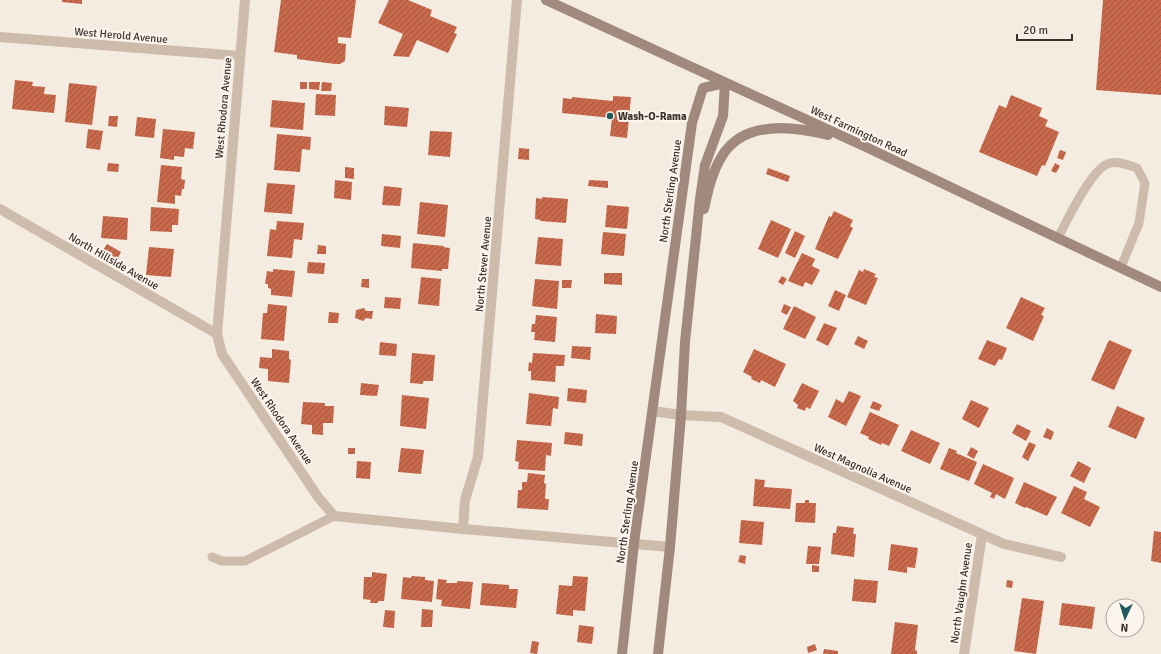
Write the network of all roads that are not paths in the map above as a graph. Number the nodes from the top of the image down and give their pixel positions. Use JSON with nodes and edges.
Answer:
{"nodes":[{"id":1,"x":245,"y":0,"type":"edge"},
{"id":2,"x":517,"y":0,"type":"edge"},
{"id":3,"x":546,"y":0,"type":"edge"},
{"id":4,"x":0,"y":37,"type":"edge"},
{"id":5,"x":240,"y":56,"type":"junction"},
{"id":6,"x":725,"y":83,"type":"junction"},
{"id":7,"x":866,"y":147,"type":"junction"},
{"id":8,"x":0,"y":209,"type":"edge"},
{"id":9,"x":1058,"y":238,"type":"junction"},
{"id":10,"x":1121,"y":268,"type":"junction"},
{"id":11,"x":1161,"y":287,"type":"edge"},
{"id":12,"x":688,"y":301,"type":"junction"},
{"id":13,"x":217,"y":334,"type":"junction"},
{"id":14,"x":653,"y":411,"type":"junction"},
{"id":15,"x":681,"y":414,"type":"junction"},
{"id":16,"x":334,"y":516,"type":"junction"},
{"id":17,"x":462,"y":529,"type":"junction"},
{"id":18,"x":982,"y":535,"type":"junction"},
{"id":19,"x":634,"y":543,"type":"junction"},
{"id":20,"x":670,"y":547,"type":"junction"},
{"id":21,"x":212,"y":557,"type":"dead end"},
{"id":22,"x":1061,"y":557,"type":"dead end"},
{"id":23,"x":622,"y":654,"type":"edge"},
{"id":24,"x":658,"y":654,"type":"edge"},
{"id":25,"x":964,"y":654,"type":"edge"}],
"edges":[{"from":1,"to":5,"type":"street","name":"West Rhodora Avenue"},
{"from":2,"to":17,"type":"street","name":"North Stever Avenue"},
{"from":3,"to":6,"type":"main road","name":"West Farmington Road"},
{"from":4,"to":5,"type":"street","name":"West Herold Avenue"},
{"from":5,"to":13,"type":"street","name":"West Rhodora Avenue"},
{"from":6,"to":7,"type":"main road","name":"West Farmington Road"},
{"from":6,"to":12,"type":"main road"},
{"from":6,"to":14,"type":"main road","name":"North Sterling Avenue"},
{"from":7,"to":9,"type":"main road","name":"West Farmington Road"},
{"from":7,"to":12,"type":"main road"},
{"from":8,"to":13,"type":"street","name":"North Hillside Avenue"},
{"from":9,"to":10,"type":"main road","name":"West Farmington Road"},
{"from":9,"to":10,"type":"lane"},
{"from":10,"to":11,"type":"main road","name":"West Farmington Road"},
{"from":12,"to":15,"type":"main road"},
{"from":13,"to":16,"type":"street","name":"West Rhodora Avenue"},
{"from":14,"to":15,"type":"street","name":"West Magnolia Avenue"},
{"from":14,"to":19,"type":"main road","name":"North Sterling Avenue"},
{"from":15,"to":18,"type":"street","name":"West Magnolia Avenue"},
{"from":15,"to":20,"type":"main road"},
{"from":16,"to":17,"type":"street"},
{"from":16,"to":21,"type":"lane"},
{"from":17,"to":19,"type":"street"},
{"from":18,"to":22,"type":"street","name":"West Magnolia Avenue"},
{"from":18,"to":25,"type":"street","name":"North Vaughn Avenue"},
{"from":19,"to":20,"type":"street"},
{"from":19,"to":23,"type":"main road","name":"North Sterling Avenue"},
{"from":20,"to":24,"type":"main road"}]}
